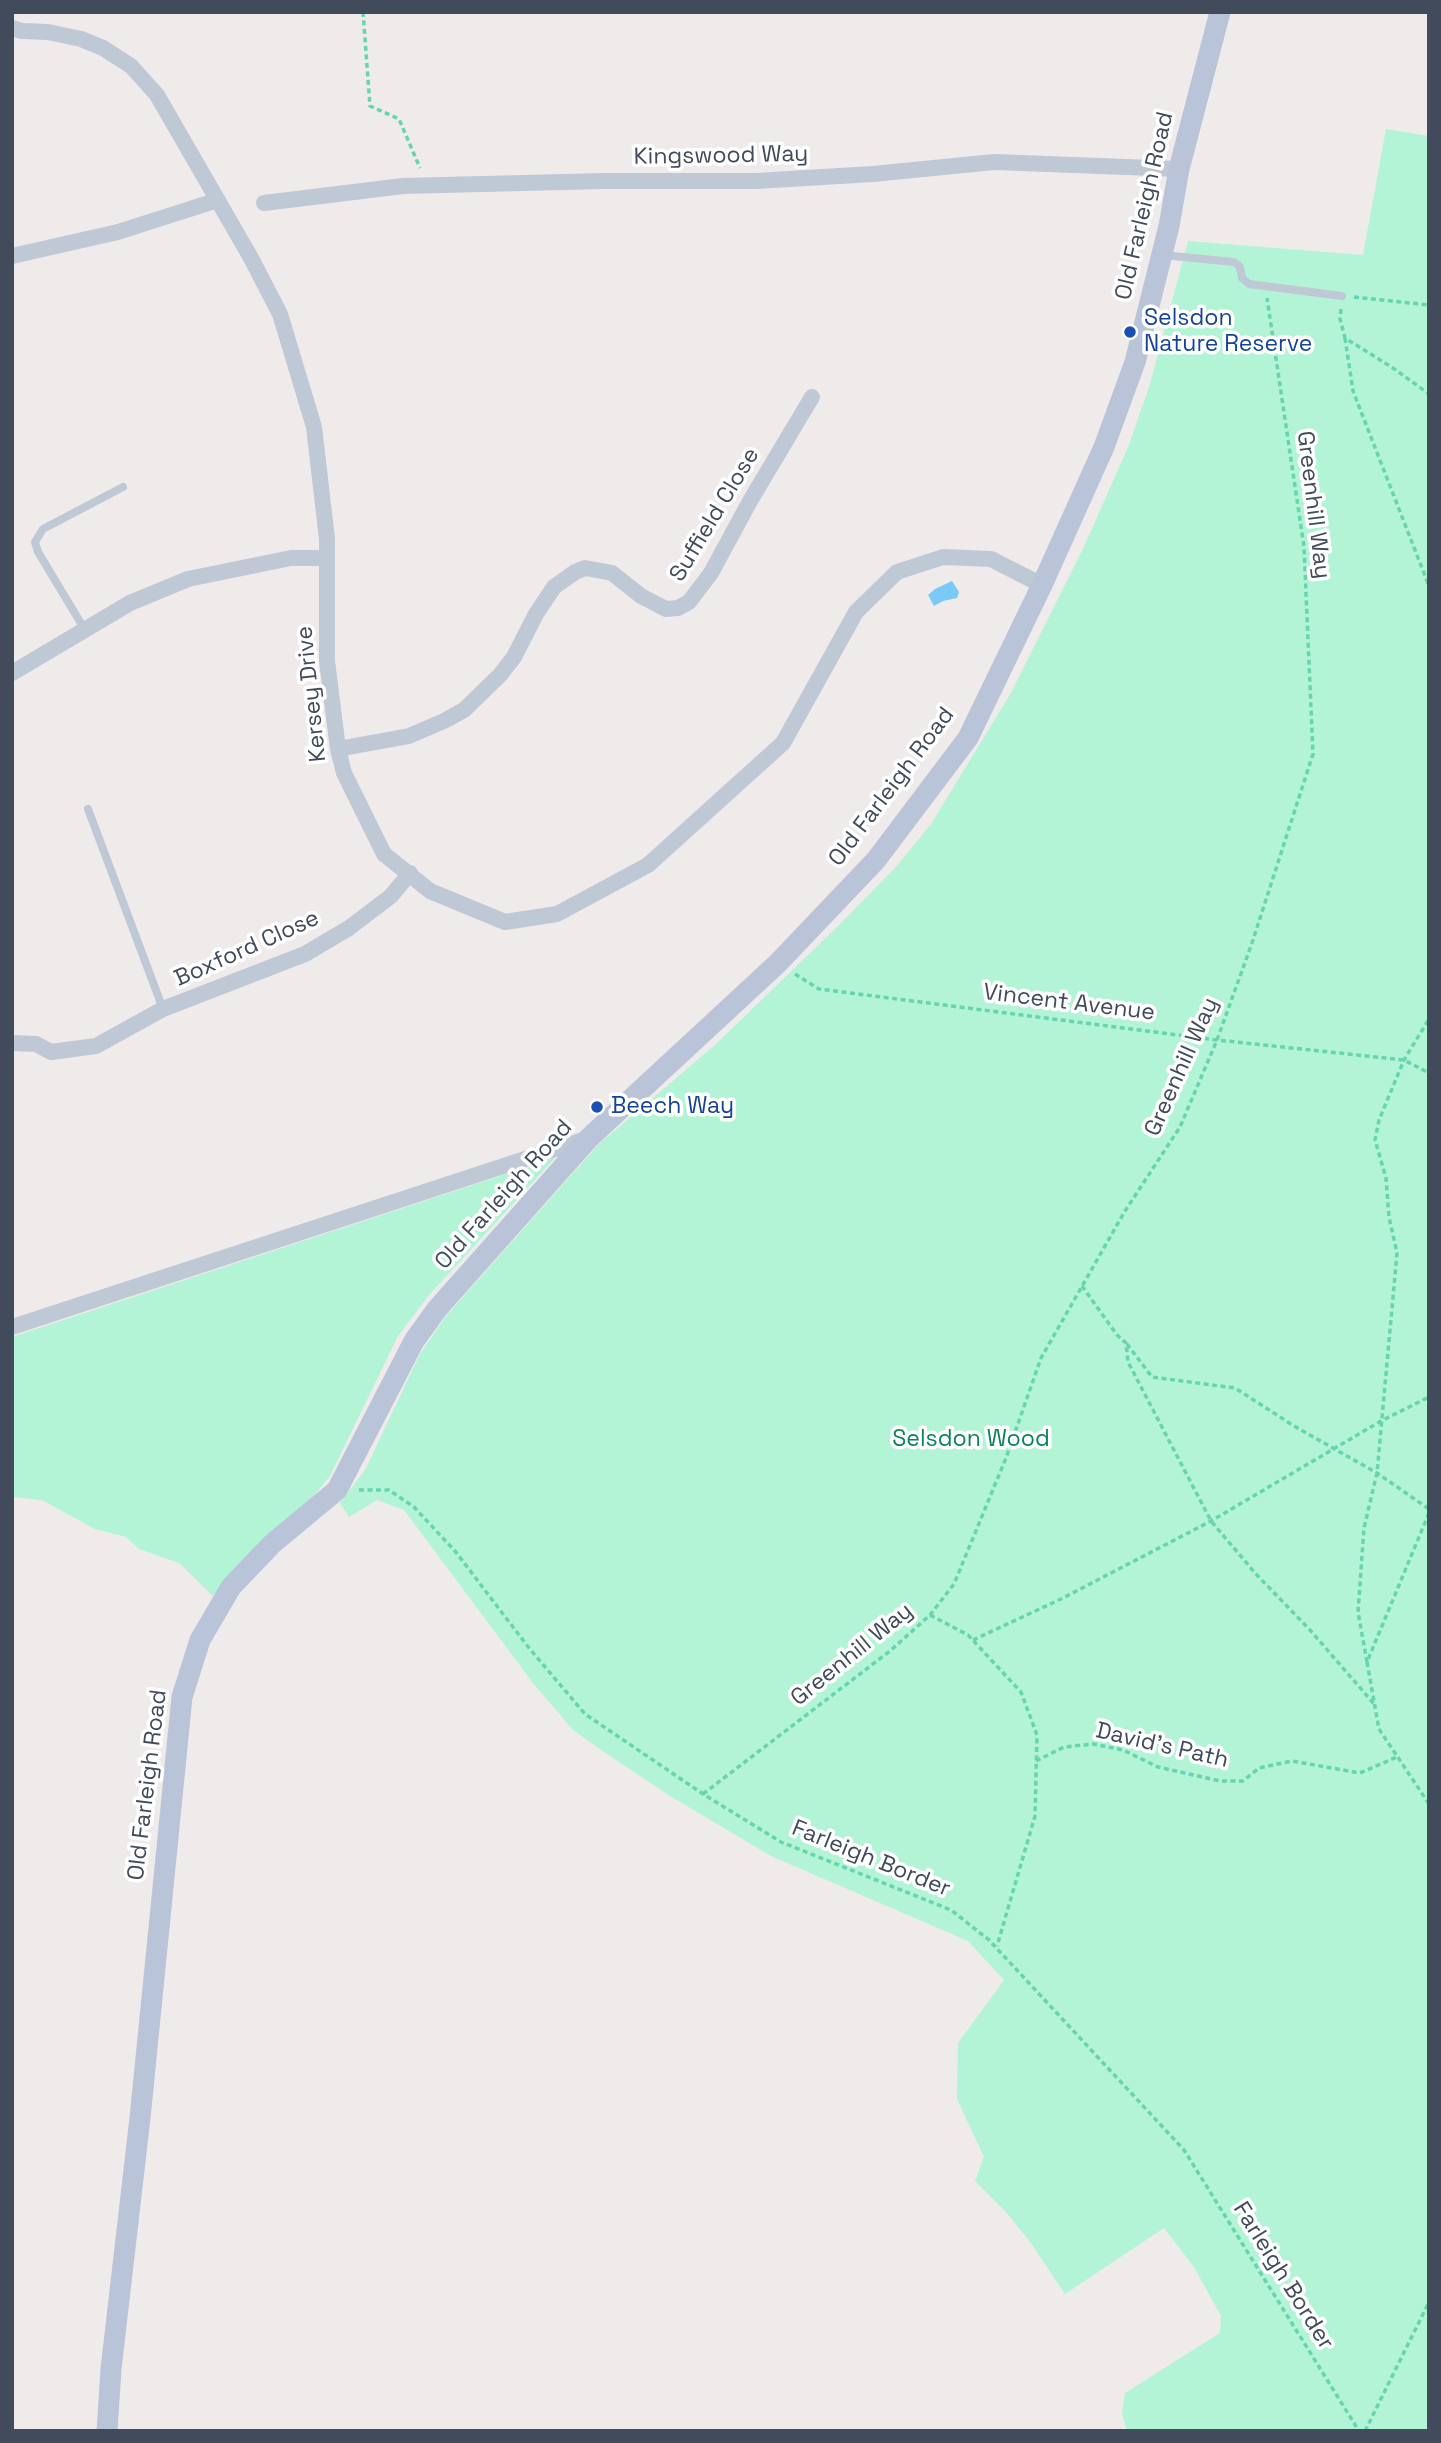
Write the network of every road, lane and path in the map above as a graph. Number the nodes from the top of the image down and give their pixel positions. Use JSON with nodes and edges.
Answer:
{"nodes":[{"id":1,"x":363,"y":12,"type":"edge"},
{"id":2,"x":1220,"y":12,"type":"edge"},
{"id":3,"x":12,"y":28,"type":"edge"},
{"id":4,"x":1179,"y":169,"type":"junction"},
{"id":5,"x":428,"y":185,"type":"junction"},
{"id":6,"x":218,"y":200,"type":"junction"},
{"id":7,"x":264,"y":202,"type":"dead end"},
{"id":8,"x":1162,"y":255,"type":"junction"},
{"id":9,"x":12,"y":256,"type":"edge"},
{"id":10,"x":1266,"y":285,"type":"junction"},
{"id":11,"x":1342,"y":296,"type":"junction"},
{"id":12,"x":1429,"y":305,"type":"edge"},
{"id":13,"x":1345,"y":338,"type":"junction"},
{"id":14,"x":1429,"y":394,"type":"edge"},
{"id":15,"x":811,"y":397,"type":"dead end"},
{"id":16,"x":123,"y":486,"type":"dead end"},
{"id":17,"x":326,"y":558,"type":"junction"},
{"id":18,"x":1042,"y":585,"type":"junction"},
{"id":19,"x":1429,"y":586,"type":"edge"},
{"id":20,"x":85,"y":631,"type":"junction"},
{"id":21,"x":12,"y":673,"type":"edge"},
{"id":22,"x":338,"y":749,"type":"junction"},
{"id":23,"x":88,"y":809,"type":"dead end"},
{"id":24,"x":410,"y":873,"type":"junction"},
{"id":25,"x":778,"y":963,"type":"junction"},
{"id":26,"x":163,"y":1009,"type":"junction"},
{"id":27,"x":1429,"y":1019,"type":"edge"},
{"id":28,"x":1217,"y":1040,"type":"junction"},
{"id":29,"x":12,"y":1043,"type":"edge"},
{"id":30,"x":1404,"y":1060,"type":"junction"},
{"id":31,"x":1429,"y":1073,"type":"edge"},
{"id":32,"x":589,"y":1138,"type":"junction"},
{"id":33,"x":1082,"y":1286,"type":"junction"},
{"id":34,"x":12,"y":1326,"type":"edge"},
{"id":35,"x":1126,"y":1343,"type":"junction"},
{"id":36,"x":1429,"y":1398,"type":"edge"},
{"id":37,"x":1381,"y":1421,"type":"junction"},
{"id":38,"x":1334,"y":1449,"type":"junction"},
{"id":39,"x":1377,"y":1473,"type":"junction"},
{"id":40,"x":337,"y":1490,"type":"junction"},
{"id":41,"x":1429,"y":1511,"type":"edge"},
{"id":42,"x":1211,"y":1521,"type":"junction"},
{"id":43,"x":930,"y":1615,"type":"junction"},
{"id":44,"x":973,"y":1640,"type":"junction"},
{"id":45,"x":1367,"y":1662,"type":"junction"},
{"id":46,"x":1375,"y":1705,"type":"junction"},
{"id":47,"x":1399,"y":1756,"type":"junction"},
{"id":48,"x":1036,"y":1761,"type":"junction"},
{"id":49,"x":703,"y":1794,"type":"junction"},
{"id":50,"x":1429,"y":1804,"type":"edge"},
{"id":51,"x":997,"y":1947,"type":"junction"},
{"id":52,"x":1429,"y":2302,"type":"edge"},
{"id":53,"x":107,"y":2431,"type":"edge"},
{"id":54,"x":1359,"y":2431,"type":"edge"},
{"id":55,"x":1365,"y":2431,"type":"edge"}],
"edges":[{"from":1,"to":5,"type":"path"},
{"from":2,"to":4,"type":"street","name":"Old Farleigh Road"},
{"from":3,"to":6,"type":"street","name":"Kersey Drive"},
{"from":4,"to":5,"type":"street","name":"Kingswood Way"},
{"from":4,"to":8,"type":"street","name":"Old Farleigh Road"},
{"from":5,"to":7,"type":"street","name":"Kingswood Way"},
{"from":6,"to":9,"type":"street"},
{"from":6,"to":17,"type":"street","name":"Kersey Drive"},
{"from":8,"to":10,"type":"lane"},
{"from":8,"to":18,"type":"street","name":"Old Farleigh Road"},
{"from":10,"to":11,"type":"lane"},
{"from":10,"to":28,"type":"path","name":"Greenhill Way"},
{"from":11,"to":12,"type":"path"},
{"from":11,"to":13,"type":"path"},
{"from":13,"to":14,"type":"path"},
{"from":13,"to":19,"type":"path"},
{"from":15,"to":22,"type":"street","name":"Suffield Close"},
{"from":16,"to":20,"type":"lane"},
{"from":17,"to":20,"type":"street"},
{"from":17,"to":22,"type":"street","name":"Kersey Drive"},
{"from":18,"to":24,"type":"street","name":"Kersey Drive"},
{"from":18,"to":25,"type":"street","name":"Old Farleigh Road"},
{"from":20,"to":21,"type":"street"},
{"from":22,"to":24,"type":"street","name":"Kersey Drive"},
{"from":23,"to":26,"type":"lane","name":"Boxford Close"},
{"from":24,"to":26,"type":"street","name":"Boxford Close"},
{"from":25,"to":28,"type":"path","name":"Vincent Avenue"},
{"from":25,"to":32,"type":"street","name":"Old Farleigh Road"},
{"from":26,"to":29,"type":"street","name":"Boxford Close"},
{"from":27,"to":30,"type":"path"},
{"from":28,"to":30,"type":"path","name":"Vincent Avenue"},
{"from":28,"to":33,"type":"path","name":"Greenhill Way"},
{"from":30,"to":31,"type":"path"},
{"from":30,"to":37,"type":"path"},
{"from":32,"to":34,"type":"street"},
{"from":32,"to":40,"type":"street","name":"Old Farleigh Road"},
{"from":33,"to":35,"type":"path"},
{"from":33,"to":43,"type":"path","name":"Greenhill Way"},
{"from":35,"to":38,"type":"path"},
{"from":35,"to":42,"type":"path"},
{"from":36,"to":37,"type":"path"},
{"from":37,"to":38,"type":"path"},
{"from":37,"to":39,"type":"path"},
{"from":38,"to":39,"type":"path"},
{"from":38,"to":42,"type":"path"},
{"from":39,"to":41,"type":"path"},
{"from":39,"to":45,"type":"path"},
{"from":40,"to":49,"type":"path","name":"Farleigh Border"},
{"from":40,"to":53,"type":"street","name":"Old Farleigh Road"},
{"from":41,"to":45,"type":"path"},
{"from":42,"to":44,"type":"path"},
{"from":42,"to":46,"type":"path"},
{"from":43,"to":44,"type":"path"},
{"from":43,"to":49,"type":"path","name":"Greenhill Way"},
{"from":44,"to":48,"type":"path"},
{"from":45,"to":46,"type":"path"},
{"from":46,"to":47,"type":"path"},
{"from":47,"to":48,"type":"path","name":"David's Path"},
{"from":47,"to":50,"type":"path"},
{"from":48,"to":51,"type":"path"},
{"from":49,"to":51,"type":"path","name":"Farleigh Border"},
{"from":51,"to":54,"type":"path","name":"Farleigh Border"},
{"from":52,"to":55,"type":"path"}]}
